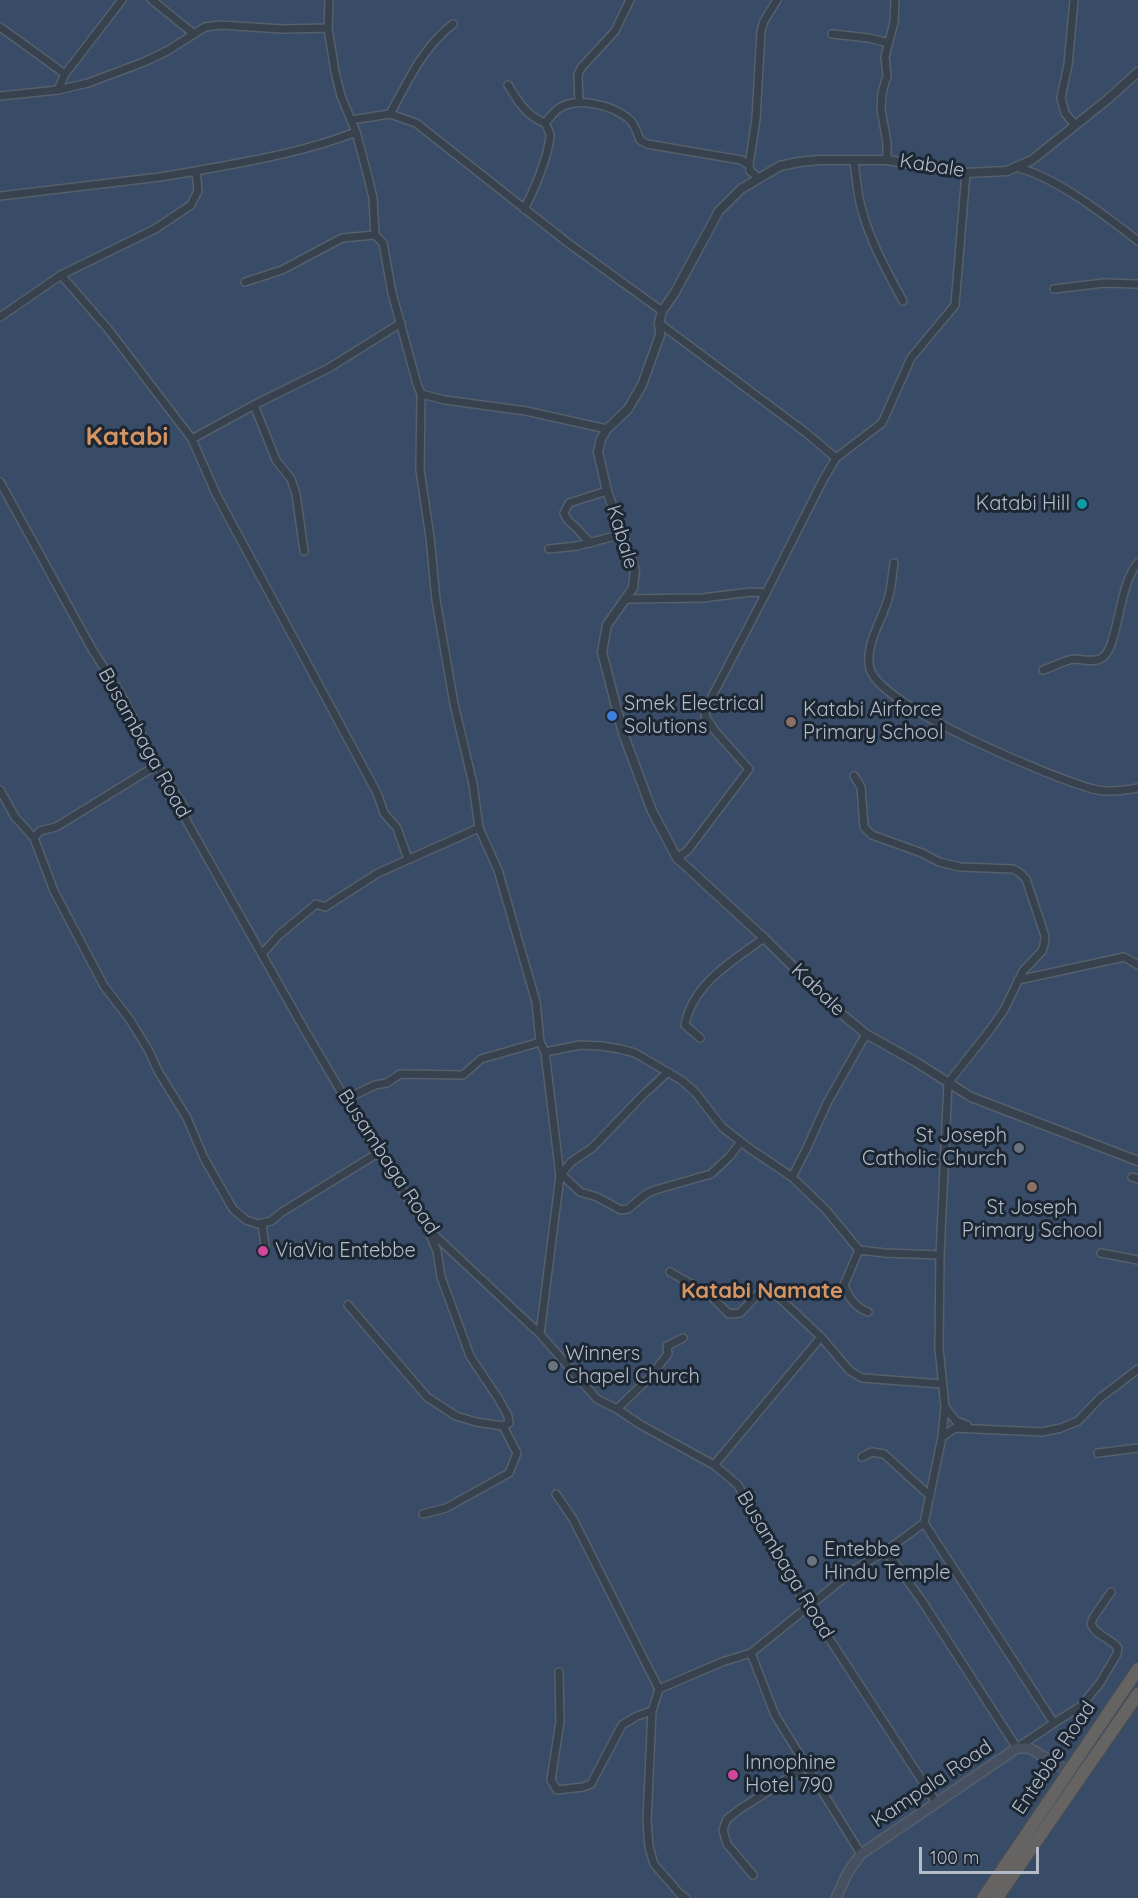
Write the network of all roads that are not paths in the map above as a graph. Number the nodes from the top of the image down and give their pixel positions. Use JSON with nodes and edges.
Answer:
{"nodes":[{"id":1,"x":122,"y":0,"type":"edge"},
{"id":2,"x":152,"y":0,"type":"edge"},
{"id":3,"x":329,"y":0,"type":"edge"},
{"id":4,"x":630,"y":0,"type":"edge"},
{"id":5,"x":895,"y":0,"type":"edge"},
{"id":6,"x":1074,"y":0,"type":"edge"},
{"id":7,"x":775,"y":1,"type":"edge"},
{"id":8,"x":453,"y":24,"type":"dead end"},
{"id":9,"x":0,"y":27,"type":"edge"},
{"id":10,"x":328,"y":28,"type":"junction"},
{"id":11,"x":194,"y":34,"type":"junction"},
{"id":12,"x":832,"y":34,"type":"dead end"},
{"id":13,"x":888,"y":43,"type":"junction"},
{"id":14,"x":1138,"y":72,"type":"edge"},
{"id":15,"x":65,"y":74,"type":"junction"},
{"id":16,"x":508,"y":85,"type":"dead end"},
{"id":17,"x":58,"y":90,"type":"junction"},
{"id":18,"x":0,"y":96,"type":"edge"},
{"id":19,"x":579,"y":101,"type":"junction"},
{"id":20,"x":390,"y":114,"type":"junction"},
{"id":21,"x":351,"y":120,"type":"junction"},
{"id":22,"x":545,"y":123,"type":"junction"},
{"id":23,"x":1075,"y":125,"type":"junction"},
{"id":24,"x":356,"y":132,"type":"junction"},
{"id":25,"x":887,"y":160,"type":"junction"},
{"id":26,"x":854,"y":161,"type":"junction"},
{"id":27,"x":749,"y":165,"type":"junction"},
{"id":28,"x":1018,"y":168,"type":"junction"},
{"id":29,"x":196,"y":171,"type":"junction"},
{"id":30,"x":966,"y":173,"type":"junction"},
{"id":31,"x":759,"y":178,"type":"junction"},
{"id":32,"x":0,"y":196,"type":"edge"},
{"id":33,"x":524,"y":209,"type":"junction"},
{"id":34,"x":375,"y":235,"type":"junction"},
{"id":35,"x":1138,"y":241,"type":"edge"},
{"id":36,"x":61,"y":276,"type":"junction"},
{"id":37,"x":245,"y":282,"type":"dead end"},
{"id":38,"x":1138,"y":284,"type":"edge"},
{"id":39,"x":1054,"y":289,"type":"dead end"},
{"id":40,"x":903,"y":301,"type":"dead end"},
{"id":41,"x":662,"y":311,"type":"junction"},
{"id":42,"x":0,"y":317,"type":"edge"},
{"id":43,"x":401,"y":323,"type":"junction"},
{"id":44,"x":659,"y":323,"type":"junction"},
{"id":45,"x":421,"y":394,"type":"junction"},
{"id":46,"x":254,"y":405,"type":"junction"},
{"id":47,"x":607,"y":429,"type":"junction"},
{"id":48,"x":192,"y":439,"type":"junction"},
{"id":49,"x":836,"y":458,"type":"junction"},
{"id":50,"x":0,"y":482,"type":"edge"},
{"id":51,"x":608,"y":491,"type":"junction"},
{"id":52,"x":622,"y":534,"type":"junction"},
{"id":53,"x":591,"y":543,"type":"junction"},
{"id":54,"x":549,"y":549,"type":"dead end"},
{"id":55,"x":304,"y":551,"type":"dead end"},
{"id":56,"x":894,"y":563,"type":"dead end"},
{"id":57,"x":1138,"y":563,"type":"edge"},
{"id":58,"x":766,"y":593,"type":"junction"},
{"id":59,"x":626,"y":598,"type":"junction"},
{"id":60,"x":1043,"y":670,"type":"dead end"},
{"id":61,"x":157,"y":765,"type":"junction"},
{"id":62,"x":854,"y":776,"type":"dead end"},
{"id":63,"x":1138,"y":788,"type":"edge"},
{"id":64,"x":0,"y":790,"type":"edge"},
{"id":65,"x":479,"y":828,"type":"junction"},
{"id":66,"x":34,"y":838,"type":"junction"},
{"id":67,"x":677,"y":858,"type":"junction"},
{"id":68,"x":408,"y":859,"type":"junction"},
{"id":69,"x":764,"y":938,"type":"junction"},
{"id":70,"x":262,"y":954,"type":"junction"},
{"id":71,"x":1138,"y":965,"type":"edge"},
{"id":72,"x":1018,"y":980,"type":"junction"},
{"id":73,"x":866,"y":1035,"type":"junction"},
{"id":74,"x":700,"y":1038,"type":"dead end"},
{"id":75,"x":540,"y":1042,"type":"junction"},
{"id":76,"x":546,"y":1052,"type":"junction"},
{"id":77,"x":668,"y":1072,"type":"junction"},
{"id":78,"x":948,"y":1083,"type":"junction"},
{"id":79,"x":346,"y":1099,"type":"junction"},
{"id":80,"x":741,"y":1142,"type":"junction"},
{"id":81,"x":378,"y":1153,"type":"junction"},
{"id":82,"x":1138,"y":1161,"type":"edge"},
{"id":83,"x":561,"y":1175,"type":"junction"},
{"id":84,"x":792,"y":1178,"type":"junction"},
{"id":85,"x":262,"y":1224,"type":"junction"},
{"id":86,"x":428,"y":1229,"type":"junction"},
{"id":87,"x":266,"y":1246,"type":"dead end"},
{"id":88,"x":859,"y":1250,"type":"junction"},
{"id":89,"x":1101,"y":1252,"type":"dead end"},
{"id":90,"x":940,"y":1255,"type":"junction"},
{"id":91,"x":1138,"y":1260,"type":"edge"},
{"id":92,"x":670,"y":1272,"type":"dead end"},
{"id":93,"x":348,"y":1305,"type":"dead end"},
{"id":94,"x":868,"y":1312,"type":"dead end"},
{"id":95,"x":540,"y":1334,"type":"junction"},
{"id":96,"x":821,"y":1337,"type":"junction"},
{"id":97,"x":683,"y":1338,"type":"dead end"},
{"id":98,"x":1138,"y":1369,"type":"edge"},
{"id":99,"x":942,"y":1384,"type":"junction"},
{"id":100,"x":945,"y":1407,"type":"junction"},
{"id":101,"x":617,"y":1409,"type":"junction"},
{"id":102,"x":503,"y":1426,"type":"junction"},
{"id":103,"x":974,"y":1427,"type":"junction"},
{"id":104,"x":942,"y":1437,"type":"junction"},
{"id":105,"x":1138,"y":1448,"type":"edge"},
{"id":106,"x":1098,"y":1453,"type":"dead end"},
{"id":107,"x":862,"y":1457,"type":"dead end"},
{"id":108,"x":714,"y":1466,"type":"junction"},
{"id":109,"x":556,"y":1494,"type":"dead end"},
{"id":110,"x":930,"y":1496,"type":"junction"},
{"id":111,"x":423,"y":1514,"type":"dead end"},
{"id":112,"x":924,"y":1523,"type":"junction"},
{"id":113,"x":886,"y":1551,"type":"junction"},
{"id":114,"x":1112,"y":1592,"type":"dead end"},
{"id":115,"x":807,"y":1606,"type":"junction"},
{"id":116,"x":751,"y":1653,"type":"junction"},
{"id":117,"x":1138,"y":1669,"type":"edge"},
{"id":118,"x":559,"y":1672,"type":"dead end"},
{"id":119,"x":660,"y":1689,"type":"junction"},
{"id":120,"x":1138,"y":1694,"type":"edge"},
{"id":121,"x":652,"y":1711,"type":"junction"},
{"id":122,"x":1054,"y":1723,"type":"junction"},
{"id":123,"x":1017,"y":1748,"type":"junction"},
{"id":124,"x":806,"y":1767,"type":"junction"},
{"id":125,"x":1070,"y":1772,"type":"junction"},
{"id":126,"x":936,"y":1802,"type":"junction"},
{"id":127,"x":861,"y":1854,"type":"junction"},
{"id":128,"x":753,"y":1875,"type":"dead end"},
{"id":129,"x":686,"y":1898,"type":"edge"},
{"id":130,"x":836,"y":1898,"type":"edge"},
{"id":131,"x":983,"y":1898,"type":"edge"},
{"id":132,"x":997,"y":1898,"type":"edge"}],
"edges":[{"from":1,"to":15,"type":"street"},
{"from":2,"to":11,"type":"street"},
{"from":3,"to":10,"type":"street"},
{"from":4,"to":19,"type":"street"},
{"from":5,"to":13,"type":"street"},
{"from":6,"to":23,"type":"street"},
{"from":7,"to":27,"type":"street"},
{"from":8,"to":20,"type":"street"},
{"from":9,"to":15,"type":"street"},
{"from":10,"to":11,"type":"street"},
{"from":10,"to":21,"type":"street"},
{"from":11,"to":17,"type":"street"},
{"from":12,"to":13,"type":"street"},
{"from":13,"to":25,"type":"street"},
{"from":14,"to":23,"type":"street","name":"Kabale"},
{"from":15,"to":17,"type":"street"},
{"from":16,"to":22,"type":"street"},
{"from":17,"to":18,"type":"street"},
{"from":19,"to":22,"type":"street"},
{"from":19,"to":27,"type":"street"},
{"from":20,"to":21,"type":"street"},
{"from":20,"to":33,"type":"street"},
{"from":21,"to":24,"type":"street"},
{"from":22,"to":33,"type":"street"},
{"from":23,"to":28,"type":"street","name":"Kabale"},
{"from":24,"to":29,"type":"street"},
{"from":24,"to":34,"type":"street"},
{"from":25,"to":26,"type":"street","name":"Kabale"},
{"from":25,"to":30,"type":"street","name":"Kabale"},
{"from":26,"to":31,"type":"street","name":"Kabale"},
{"from":26,"to":40,"type":"street"},
{"from":27,"to":31,"type":"street"},
{"from":28,"to":30,"type":"street","name":"Kabale"},
{"from":28,"to":35,"type":"street"},
{"from":29,"to":32,"type":"street"},
{"from":29,"to":36,"type":"street"},
{"from":30,"to":49,"type":"street"},
{"from":31,"to":41,"type":"street","name":"Kabale"},
{"from":33,"to":41,"type":"street"},
{"from":34,"to":37,"type":"street"},
{"from":34,"to":43,"type":"street"},
{"from":36,"to":42,"type":"street"},
{"from":36,"to":48,"type":"street"},
{"from":38,"to":39,"type":"street"},
{"from":41,"to":44,"type":"street","name":"Kabale"},
{"from":43,"to":45,"type":"street"},
{"from":43,"to":46,"type":"street"},
{"from":44,"to":47,"type":"street","name":"Kabale"},
{"from":44,"to":49,"type":"street"},
{"from":45,"to":47,"type":"street"},
{"from":45,"to":65,"type":"street"},
{"from":46,"to":48,"type":"street"},
{"from":46,"to":55,"type":"street"},
{"from":47,"to":51,"type":"street","name":"Kabale"},
{"from":48,"to":68,"type":"street"},
{"from":49,"to":58,"type":"street"},
{"from":50,"to":61,"type":"street","name":"Busambaga Road"},
{"from":51,"to":52,"type":"street","name":"Kabale"},
{"from":51,"to":53,"type":"street"},
{"from":52,"to":53,"type":"street"},
{"from":52,"to":59,"type":"street","name":"Kabale"},
{"from":53,"to":54,"type":"street"},
{"from":56,"to":63,"type":"street"},
{"from":57,"to":60,"type":"street"},
{"from":58,"to":59,"type":"street"},
{"from":58,"to":67,"type":"street"},
{"from":59,"to":67,"type":"street","name":"Kabale"},
{"from":61,"to":66,"type":"street"},
{"from":61,"to":70,"type":"street","name":"Busambaga Road"},
{"from":62,"to":72,"type":"street"},
{"from":64,"to":66,"type":"street"},
{"from":65,"to":68,"type":"street"},
{"from":65,"to":75,"type":"street"},
{"from":66,"to":85,"type":"street"},
{"from":67,"to":69,"type":"street","name":"Kabale"},
{"from":68,"to":70,"type":"street"},
{"from":69,"to":73,"type":"street","name":"Kabale"},
{"from":69,"to":74,"type":"street"},
{"from":70,"to":79,"type":"street","name":"Busambaga Road"},
{"from":71,"to":72,"type":"street"},
{"from":72,"to":78,"type":"street"},
{"from":73,"to":78,"type":"street","name":"Kabale"},
{"from":73,"to":84,"type":"street"},
{"from":75,"to":76,"type":"street"},
{"from":75,"to":79,"type":"street"},
{"from":76,"to":77,"type":"street"},
{"from":76,"to":83,"type":"street"},
{"from":77,"to":80,"type":"street"},
{"from":77,"to":83,"type":"street"},
{"from":78,"to":82,"type":"street","name":"Kabale"},
{"from":78,"to":90,"type":"street"},
{"from":79,"to":81,"type":"street","name":"Busambaga Road"},
{"from":80,"to":83,"type":"street"},
{"from":80,"to":84,"type":"street"},
{"from":81,"to":85,"type":"street"},
{"from":81,"to":86,"type":"street","name":"Busambaga Road"},
{"from":83,"to":95,"type":"street"},
{"from":84,"to":88,"type":"street"},
{"from":85,"to":87,"type":"street"},
{"from":86,"to":95,"type":"street","name":"Busambaga Road"},
{"from":86,"to":102,"type":"street"},
{"from":88,"to":90,"type":"street"},
{"from":88,"to":94,"type":"street"},
{"from":89,"to":91,"type":"street"},
{"from":90,"to":99,"type":"street"},
{"from":92,"to":96,"type":"street"},
{"from":93,"to":102,"type":"street"},
{"from":95,"to":101,"type":"street","name":"Busambaga Road"},
{"from":96,"to":99,"type":"street"},
{"from":96,"to":108,"type":"street"},
{"from":97,"to":101,"type":"street"},
{"from":98,"to":103,"type":"street"},
{"from":99,"to":100,"type":"street"},
{"from":100,"to":103,"type":"street"},
{"from":100,"to":104,"type":"street"},
{"from":101,"to":108,"type":"street","name":"Busambaga Road"},
{"from":102,"to":111,"type":"street"},
{"from":103,"to":104,"type":"street"},
{"from":104,"to":110,"type":"street"},
{"from":105,"to":106,"type":"street"},
{"from":107,"to":110,"type":"street"},
{"from":108,"to":115,"type":"street","name":"Busambaga Road"},
{"from":109,"to":119,"type":"street"},
{"from":110,"to":112,"type":"street"},
{"from":112,"to":113,"type":"street"},
{"from":112,"to":122,"type":"street"},
{"from":113,"to":115,"type":"street"},
{"from":113,"to":123,"type":"street"},
{"from":114,"to":122,"type":"street"},
{"from":115,"to":116,"type":"street"},
{"from":115,"to":126,"type":"street","name":"Busambaga Road"},
{"from":116,"to":119,"type":"street"},
{"from":116,"to":124,"type":"street"},
{"from":117,"to":125,"type":"highway","name":"Entebbe Road"},
{"from":118,"to":121,"type":"street"},
{"from":119,"to":121,"type":"street"},
{"from":120,"to":132,"type":"highway","name":"Entebbe Road"},
{"from":121,"to":129,"type":"street"},
{"from":122,"to":123,"type":"street"},
{"from":123,"to":125,"type":"main road","name":"Kampala Road"},
{"from":123,"to":126,"type":"main road","name":"Kampala Road"},
{"from":124,"to":127,"type":"street"},
{"from":124,"to":128,"type":"street"},
{"from":125,"to":131,"type":"highway","name":"Entebbe Road"},
{"from":126,"to":127,"type":"main road","name":"Kampala Road"},
{"from":127,"to":130,"type":"main road","name":"Kampala Road"}]}
